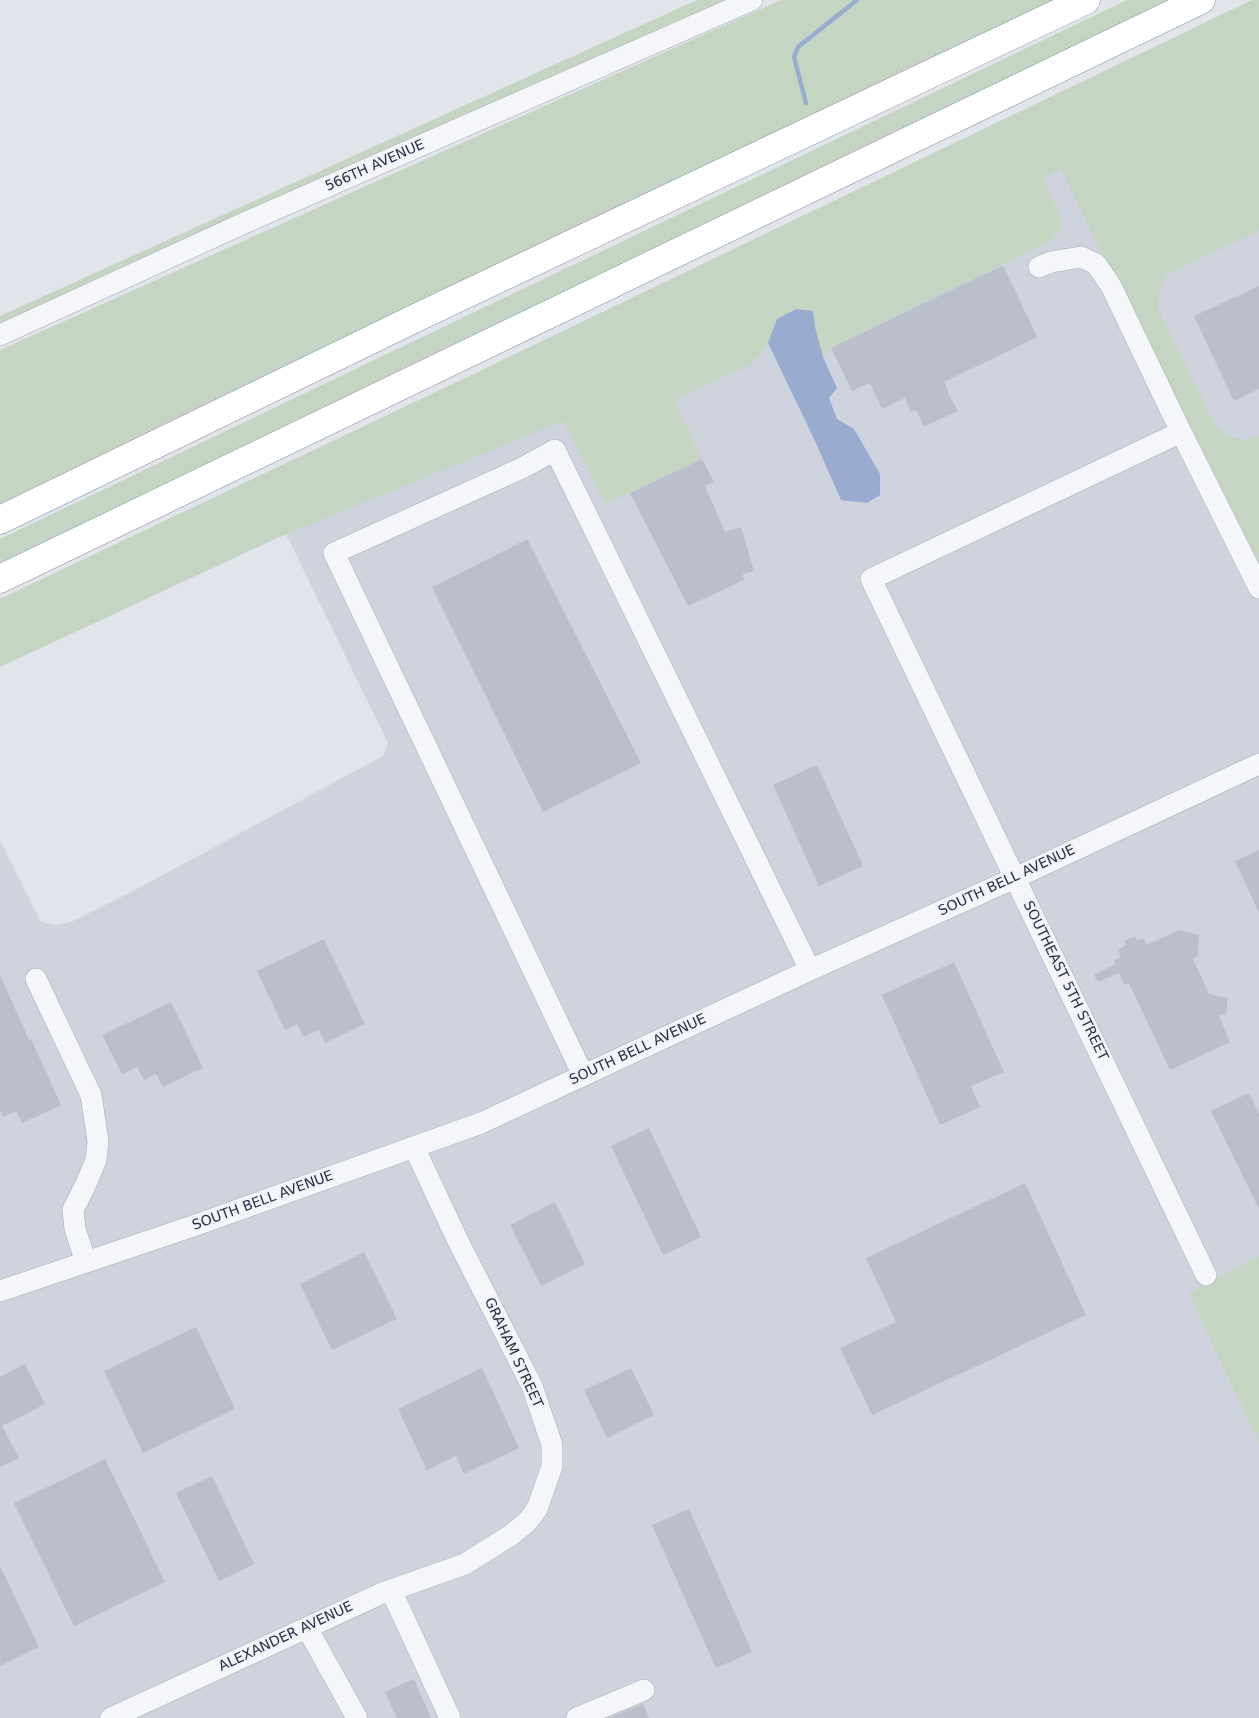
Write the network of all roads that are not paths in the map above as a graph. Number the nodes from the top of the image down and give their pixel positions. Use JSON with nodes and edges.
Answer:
{"nodes":[{"id":1,"x":752,"y":0,"type":"edge"},
{"id":2,"x":1086,"y":0,"type":"edge"},
{"id":3,"x":1201,"y":0,"type":"edge"},
{"id":4,"x":1039,"y":267,"type":"dead end"},
{"id":5,"x":0,"y":335,"type":"edge"},
{"id":6,"x":1181,"y":432,"type":"junction"},
{"id":7,"x":0,"y":520,"type":"edge"},
{"id":8,"x":0,"y":579,"type":"edge"},
{"id":9,"x":1259,"y":588,"type":"edge"},
{"id":10,"x":1259,"y":764,"type":"edge"},
{"id":11,"x":1015,"y":878,"type":"junction"},
{"id":12,"x":810,"y":970,"type":"junction"},
{"id":13,"x":36,"y":979,"type":"dead end"},
{"id":14,"x":583,"y":1075,"type":"junction"},
{"id":15,"x":414,"y":1147,"type":"junction"},
{"id":16,"x":86,"y":1262,"type":"junction"},
{"id":17,"x":1206,"y":1275,"type":"dead end"},
{"id":18,"x":0,"y":1291,"type":"edge"},
{"id":19,"x":464,"y":1564,"type":"joint"},
{"id":20,"x":391,"y":1590,"type":"junction"},
{"id":21,"x":307,"y":1628,"type":"junction"},
{"id":22,"x":644,"y":1690,"type":"dead end"},
{"id":23,"x":111,"y":1718,"type":"edge"},
{"id":24,"x":357,"y":1718,"type":"edge"},
{"id":25,"x":450,"y":1718,"type":"edge"},
{"id":26,"x":576,"y":1718,"type":"edge"}],
"edges":[{"from":1,"to":5,"type":"street","name":"566TH AVENUE"},
{"from":2,"to":7,"type":"highway"},
{"from":3,"to":8,"type":"highway"},
{"from":4,"to":6,"type":"street"},
{"from":6,"to":9,"type":"street"},
{"from":6,"to":11,"type":"street","name":"SOUTHEAST 5TH STREET"},
{"from":10,"to":11,"type":"street","name":"SOUTH BELL AVENUE"},
{"from":11,"to":12,"type":"street","name":"SOUTH BELL AVENUE"},
{"from":11,"to":17,"type":"street","name":"SOUTHEAST 5TH STREET"},
{"from":12,"to":14,"type":"street","name":"SOUTH BELL AVENUE"},
{"from":12,"to":14,"type":"street"},
{"from":13,"to":16,"type":"street"},
{"from":14,"to":15,"type":"street","name":"SOUTH BELL AVENUE"},
{"from":15,"to":16,"type":"street","name":"SOUTH BELL AVENUE"},
{"from":15,"to":19,"type":"street","name":"GRAHAM STREET"},
{"from":16,"to":18,"type":"street","name":"SOUTH BELL AVENUE"},
{"from":19,"to":20,"type":"street","name":"ALEXANDER AVENUE"},
{"from":20,"to":21,"type":"street","name":"ALEXANDER AVENUE"},
{"from":20,"to":25,"type":"street"},
{"from":21,"to":23,"type":"street","name":"ALEXANDER AVENUE"},
{"from":21,"to":24,"type":"street"},
{"from":22,"to":26,"type":"street"}]}
